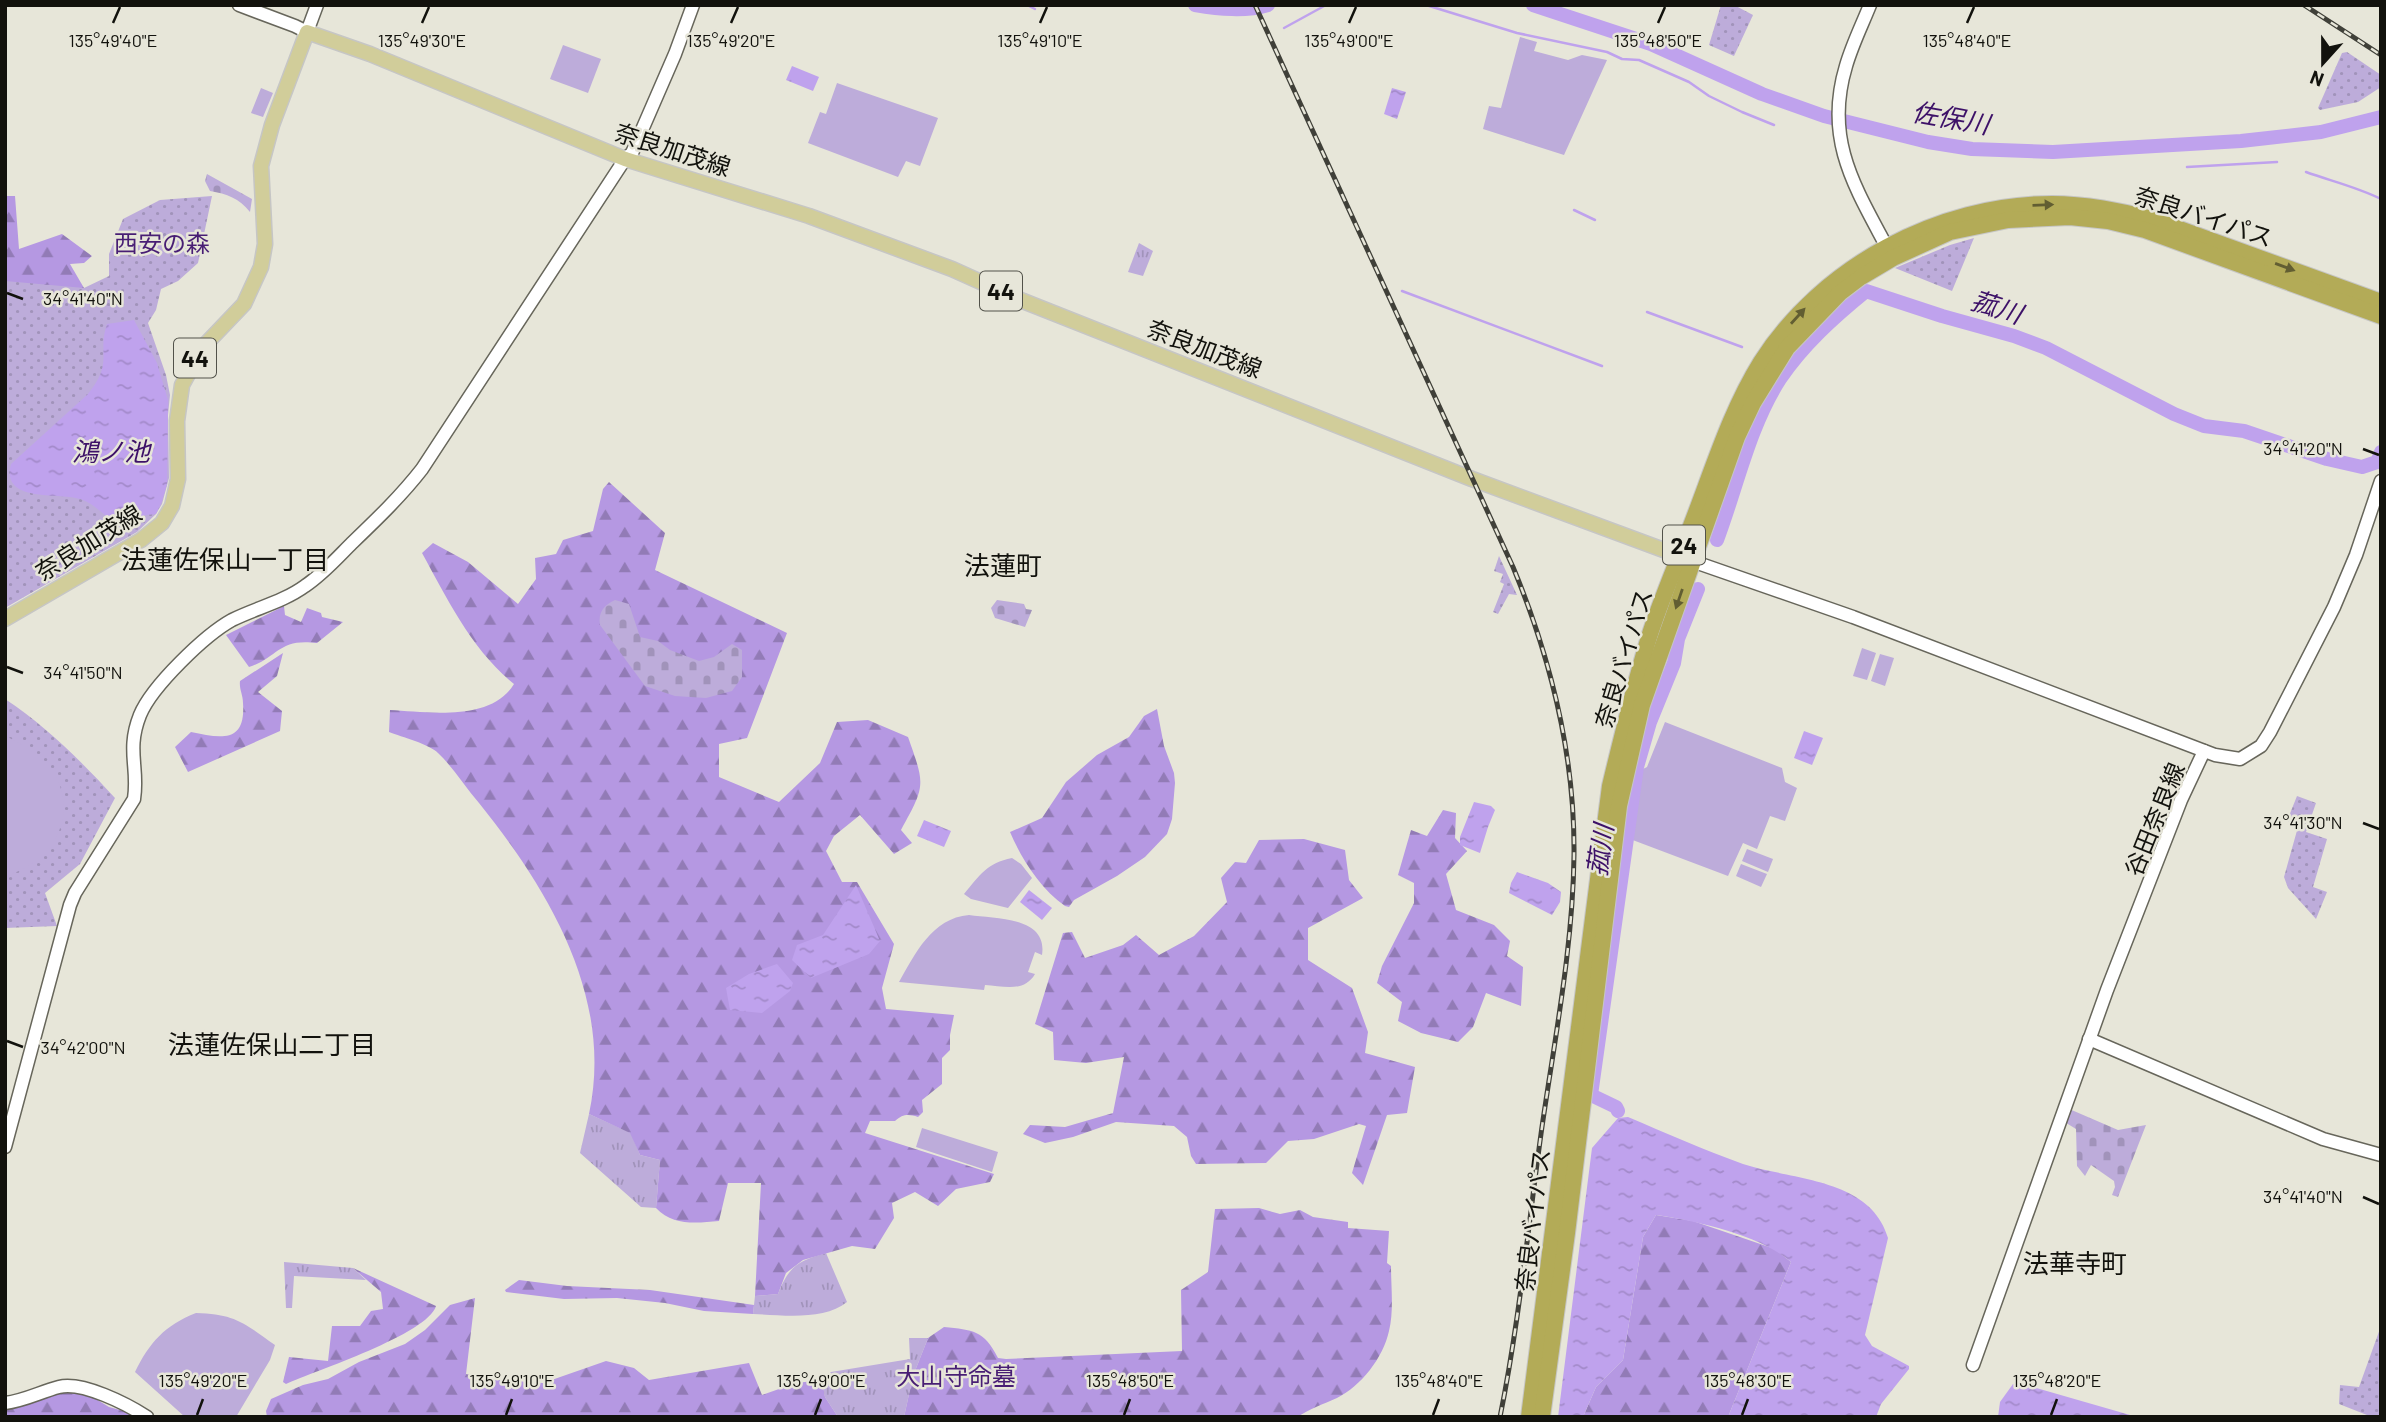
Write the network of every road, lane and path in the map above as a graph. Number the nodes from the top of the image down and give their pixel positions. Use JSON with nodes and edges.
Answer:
{"nodes":[{"id":1,"x":239,"y":5,"type":"edge"},
{"id":2,"x":317,"y":5,"type":"edge"},
{"id":3,"x":693,"y":5,"type":"edge"},
{"id":4,"x":1870,"y":5,"type":"edge"},
{"id":5,"x":307,"y":32,"type":"junction"},
{"id":6,"x":625,"y":159,"type":"junction"},
{"id":7,"x":1890,"y":253,"type":"junction"},
{"id":8,"x":2381,"y":302,"type":"edge"},
{"id":9,"x":2381,"y":316,"type":"edge"},
{"id":10,"x":2381,"y":481,"type":"edge"},
{"id":11,"x":1686,"y":559,"type":"junction"},
{"id":12,"x":5,"y":620,"type":"edge"},
{"id":13,"x":2204,"y":751,"type":"junction"},
{"id":14,"x":2089,"y":1039,"type":"junction"},
{"id":15,"x":5,"y":1147,"type":"edge"},
{"id":16,"x":2381,"y":1155,"type":"edge"},
{"id":17,"x":1973,"y":1365,"type":"dead end"},
{"id":18,"x":5,"y":1403,"type":"edge"},
{"id":19,"x":147,"y":1417,"type":"edge"},
{"id":20,"x":1529,"y":1417,"type":"edge"},
{"id":21,"x":1542,"y":1417,"type":"edge"}],
"edges":[{"from":1,"to":5,"type":"street"},
{"from":2,"to":5,"type":"street"},
{"from":3,"to":6,"type":"street"},
{"from":4,"to":7,"type":"street"},
{"from":5,"to":6,"type":"main road","name":"奈良加茂線","number":"44"},
{"from":5,"to":12,"type":"main road","name":"奈良加茂線","number":"44"},
{"from":6,"to":11,"type":"main road","name":"奈良加茂線","number":"44"},
{"from":6,"to":15,"type":"street"},
{"from":7,"to":8,"type":"highway","name":"奈良バイパス","number":"24","one_way":true},
{"from":7,"to":9,"type":"highway","name":"奈良バイパス","number":"24"},
{"from":7,"to":11,"type":"highway","name":"奈良バイパス","number":"24"},
{"from":10,"to":13,"type":"street"},
{"from":11,"to":13,"type":"street","name":"谷田奈良線"},
{"from":11,"to":20,"type":"highway","name":"奈良バイパス","number":"24"},
{"from":11,"to":21,"type":"highway","name":"奈良バイパス","number":"24","one_way":true},
{"from":13,"to":14,"type":"street","name":"谷田奈良線"},
{"from":14,"to":16,"type":"street"},
{"from":14,"to":17,"type":"street","name":"谷田奈良線"},
{"from":18,"to":19,"type":"street"}]}
